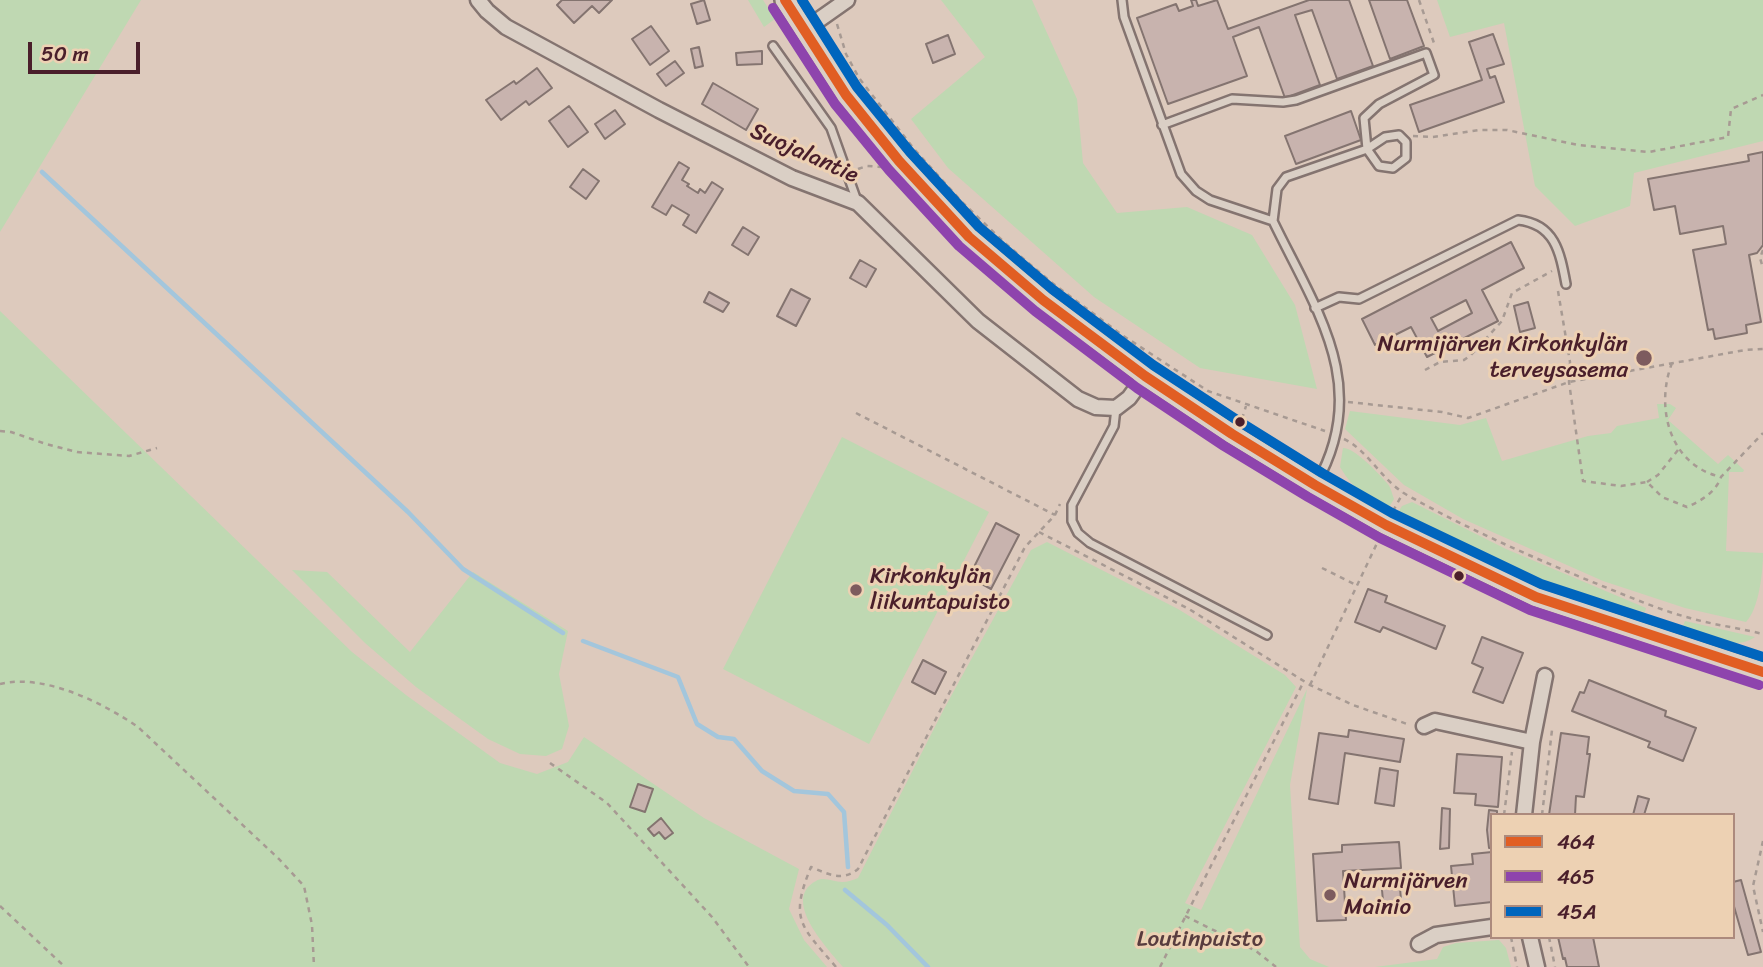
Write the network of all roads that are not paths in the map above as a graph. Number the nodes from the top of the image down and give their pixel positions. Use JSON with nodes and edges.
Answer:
{"nodes":[{"id":1,"x":478,"y":0,"type":"edge"},
{"id":2,"x":785,"y":0,"type":"edge"},
{"id":3,"x":846,"y":0,"type":"edge"},
{"id":4,"x":1122,"y":0,"type":"edge"},
{"id":5,"x":803,"y":31,"type":"junction"},
{"id":6,"x":773,"y":46,"type":"dead end"},
{"id":7,"x":1162,"y":125,"type":"junction"},
{"id":8,"x":1367,"y":149,"type":"junction"},
{"id":9,"x":858,"y":203,"type":"junction"},
{"id":10,"x":1273,"y":221,"type":"junction"},
{"id":11,"x":1562,"y":284,"type":"road end"},
{"id":12,"x":1315,"y":308,"type":"junction"},
{"id":13,"x":1145,"y":376,"type":"junction"},
{"id":14,"x":1116,"y":408,"type":"junction"},
{"id":15,"x":1315,"y":485,"type":"junction"},
{"id":16,"x":1267,"y":635,"type":"dead end"},
{"id":17,"x":1763,"y":672,"type":"edge"},
{"id":18,"x":1545,"y":676,"type":"dead end"},
{"id":19,"x":1424,"y":726,"type":"road end"},
{"id":20,"x":1532,"y":741,"type":"junction"},
{"id":21,"x":1524,"y":813,"type":"edge"},
{"id":22,"x":1490,"y":928,"type":"edge"},
{"id":23,"x":1530,"y":939,"type":"edge"},
{"id":24,"x":1419,"y":944,"type":"dead end"},
{"id":25,"x":1537,"y":967,"type":"edge"}],
"edges":[{"from":1,"to":9,"type":"street","name":"Suojalantie"},
{"from":2,"to":5,"type":"main road"},
{"from":3,"to":5,"type":"street"},
{"from":4,"to":7,"type":"lane"},
{"from":5,"to":13,"type":"main road"},
{"from":6,"to":9,"type":"lane"},
{"from":7,"to":8,"type":"lane"},
{"from":7,"to":10,"type":"lane"},
{"from":8,"to":8,"type":"lane"},
{"from":8,"to":10,"type":"lane"},
{"from":9,"to":14,"type":"street","name":"Suojalantie"},
{"from":10,"to":12,"type":"lane"},
{"from":11,"to":12,"type":"lane"},
{"from":12,"to":15,"type":"lane"},
{"from":13,"to":14,"type":"street"},
{"from":13,"to":15,"type":"main road"},
{"from":14,"to":16,"type":"lane"},
{"from":15,"to":17,"type":"main road"},
{"from":18,"to":20,"type":"street"},
{"from":19,"to":20,"type":"street"},
{"from":20,"to":21,"type":"street"},
{"from":22,"to":24,"type":"street"},
{"from":23,"to":25,"type":"street"}]}
